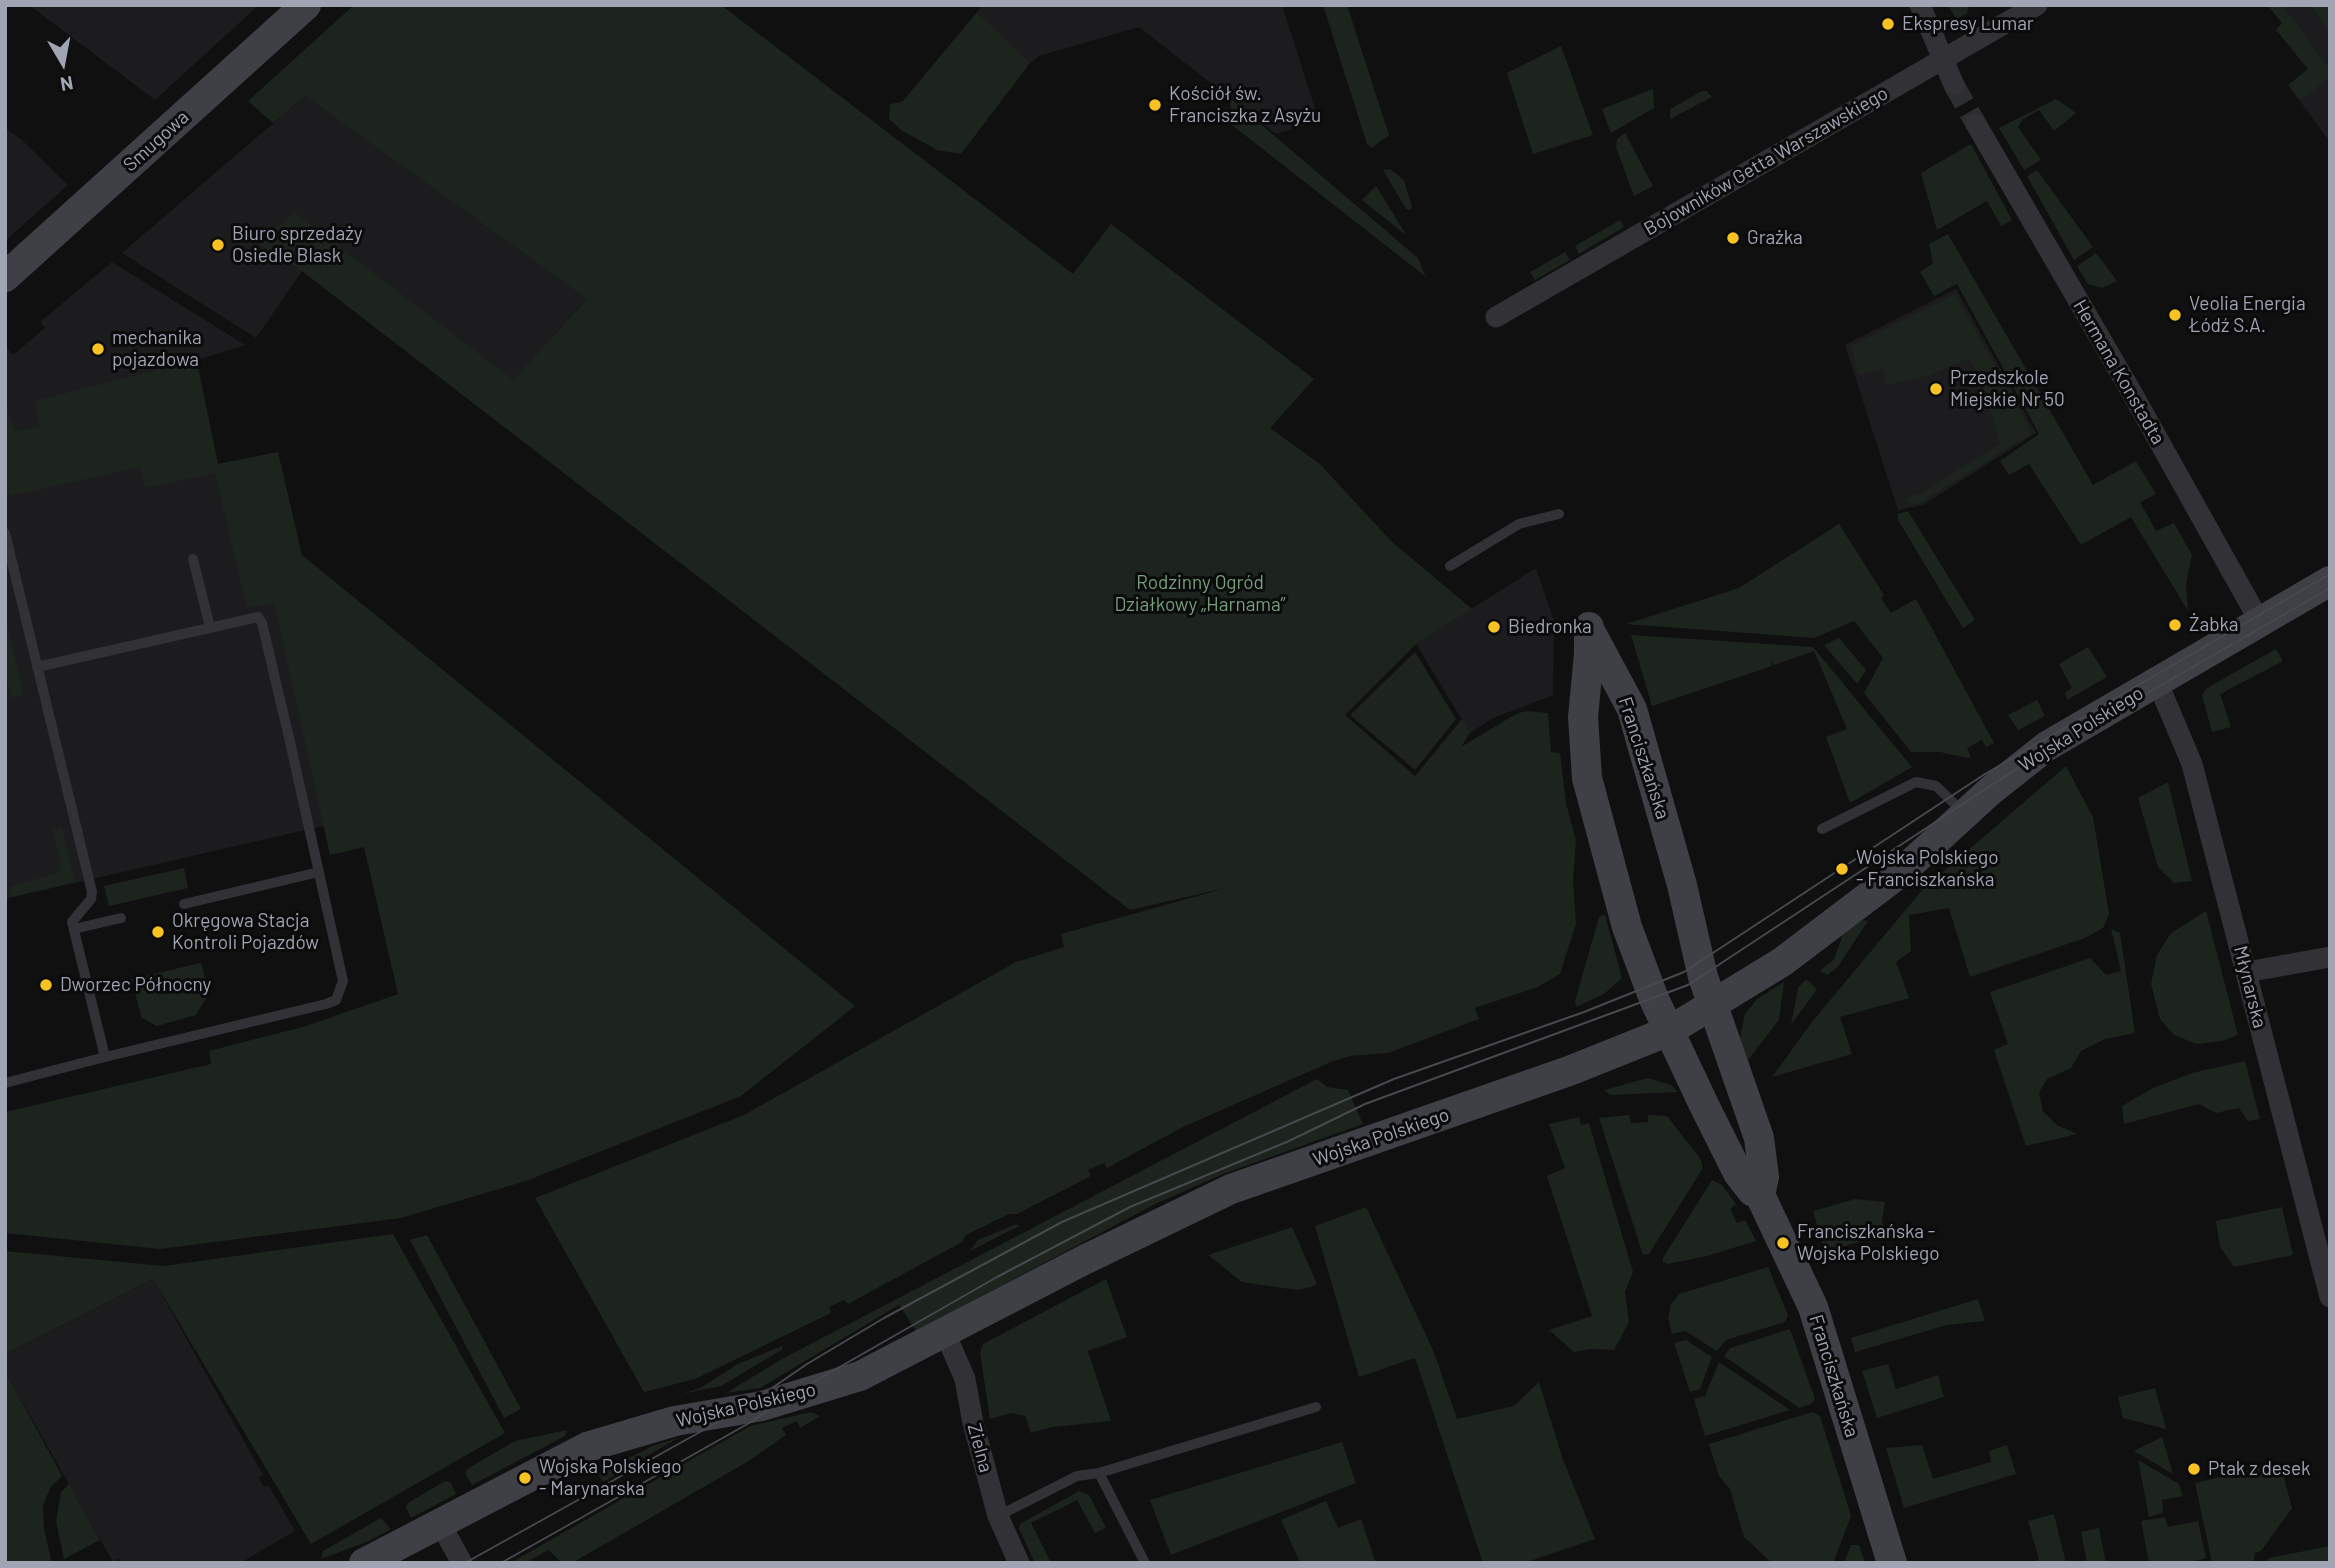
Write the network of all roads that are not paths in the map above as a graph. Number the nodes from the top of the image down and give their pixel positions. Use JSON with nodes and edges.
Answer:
{"nodes":[{"id":1,"x":306,"y":5,"type":"edge"},
{"id":2,"x":1920,"y":5,"type":"edge"},
{"id":3,"x":2037,"y":5,"type":"edge"},
{"id":4,"x":1942,"y":60,"type":"junction"},
{"id":5,"x":1954,"y":85,"type":"tunnel mouth"},
{"id":6,"x":1976,"y":124,"type":"tunnel mouth"},
{"id":7,"x":5,"y":277,"type":"edge"},
{"id":8,"x":1496,"y":317,"type":"dead end"},
{"id":9,"x":1559,"y":513,"type":"dead end"},
{"id":10,"x":5,"y":533,"type":"edge"},
{"id":11,"x":193,"y":559,"type":"dead end"},
{"id":12,"x":1450,"y":566,"type":"dead end"},
{"id":13,"x":2330,"y":582,"type":"edge"},
{"id":14,"x":2260,"y":622,"type":"junction"},
{"id":15,"x":210,"y":627,"type":"junction"},
{"id":16,"x":37,"y":667,"type":"junction"},
{"id":17,"x":2157,"y":681,"type":"junction"},
{"id":18,"x":1965,"y":814,"type":"junction"},
{"id":19,"x":1822,"y":829,"type":"dead end"},
{"id":20,"x":319,"y":872,"type":"junction"},
{"id":21,"x":184,"y":904,"type":"dead end"},
{"id":22,"x":121,"y":918,"type":"dead end"},
{"id":23,"x":74,"y":929,"type":"junction"},
{"id":24,"x":2330,"y":957,"type":"edge"},
{"id":25,"x":2247,"y":972,"type":"junction"},
{"id":26,"x":1713,"y":1006,"type":"junction"},
{"id":27,"x":1669,"y":1031,"type":"junction"},
{"id":28,"x":105,"y":1058,"type":"junction"},
{"id":29,"x":5,"y":1083,"type":"edge"},
{"id":30,"x":1760,"y":1195,"type":"junction"},
{"id":31,"x":2330,"y":1297,"type":"edge"},
{"id":32,"x":944,"y":1333,"type":"junction"},
{"id":33,"x":1316,"y":1407,"type":"dead end"},
{"id":34,"x":1099,"y":1473,"type":"junction"},
{"id":35,"x":998,"y":1516,"type":"junction"},
{"id":36,"x":440,"y":1522,"type":"junction"},
{"id":37,"x":364,"y":1563,"type":"edge"},
{"id":38,"x":462,"y":1563,"type":"edge"},
{"id":39,"x":1019,"y":1563,"type":"edge"},
{"id":40,"x":1145,"y":1563,"type":"edge"},
{"id":41,"x":1892,"y":1563,"type":"edge"}],
"edges":[{"from":1,"to":7,"type":"main road","name":"Smugowa"},
{"from":2,"to":4,"type":"street"},
{"from":3,"to":4,"type":"street","name":"Bojowników Getta Warszawskiego"},
{"from":4,"to":5,"type":"street"},
{"from":4,"to":8,"type":"street","name":"Bojowników Getta Warszawskiego"},
{"from":6,"to":14,"type":"street","name":"Hermana Konstadta"},
{"from":9,"to":12,"type":"lane"},
{"from":10,"to":16,"type":"lane"},
{"from":11,"to":15,"type":"lane"},
{"from":13,"to":14,"type":"main road","name":"Wojska Polskiego"},
{"from":14,"to":17,"type":"main road","name":"Wojska Polskiego"},
{"from":15,"to":16,"type":"lane"},
{"from":15,"to":20,"type":"lane"},
{"from":16,"to":23,"type":"lane"},
{"from":17,"to":18,"type":"main road","name":"Wojska Polskiego"},
{"from":17,"to":25,"type":"street","name":"Młynarska"},
{"from":18,"to":19,"type":"lane"},
{"from":18,"to":26,"type":"main road","name":"Wojska Polskiego"},
{"from":20,"to":21,"type":"lane"},
{"from":20,"to":28,"type":"lane"},
{"from":22,"to":23,"type":"lane"},
{"from":23,"to":28,"type":"lane"},
{"from":24,"to":25,"type":"street"},
{"from":25,"to":31,"type":"street","name":"Młynarska"},
{"from":26,"to":27,"type":"main road","name":"Wojska Polskiego"},
{"from":26,"to":27,"type":"main road","name":"Franciszkańska"},
{"from":26,"to":30,"type":"main road","name":"Franciszkańska"},
{"from":27,"to":30,"type":"main road","name":"Franciszkańska"},
{"from":27,"to":32,"type":"main road","name":"Wojska Polskiego"},
{"from":28,"to":29,"type":"lane"},
{"from":30,"to":41,"type":"main road","name":"Franciszkańska"},
{"from":32,"to":35,"type":"street","name":"Zielna"},
{"from":32,"to":36,"type":"main road","name":"Wojska Polskiego"},
{"from":33,"to":34,"type":"lane"},
{"from":34,"to":35,"type":"lane"},
{"from":34,"to":40,"type":"lane"},
{"from":35,"to":39,"type":"street","name":"Zielna"},
{"from":36,"to":37,"type":"main road","name":"Wojska Polskiego"},
{"from":36,"to":38,"type":"street"}]}
